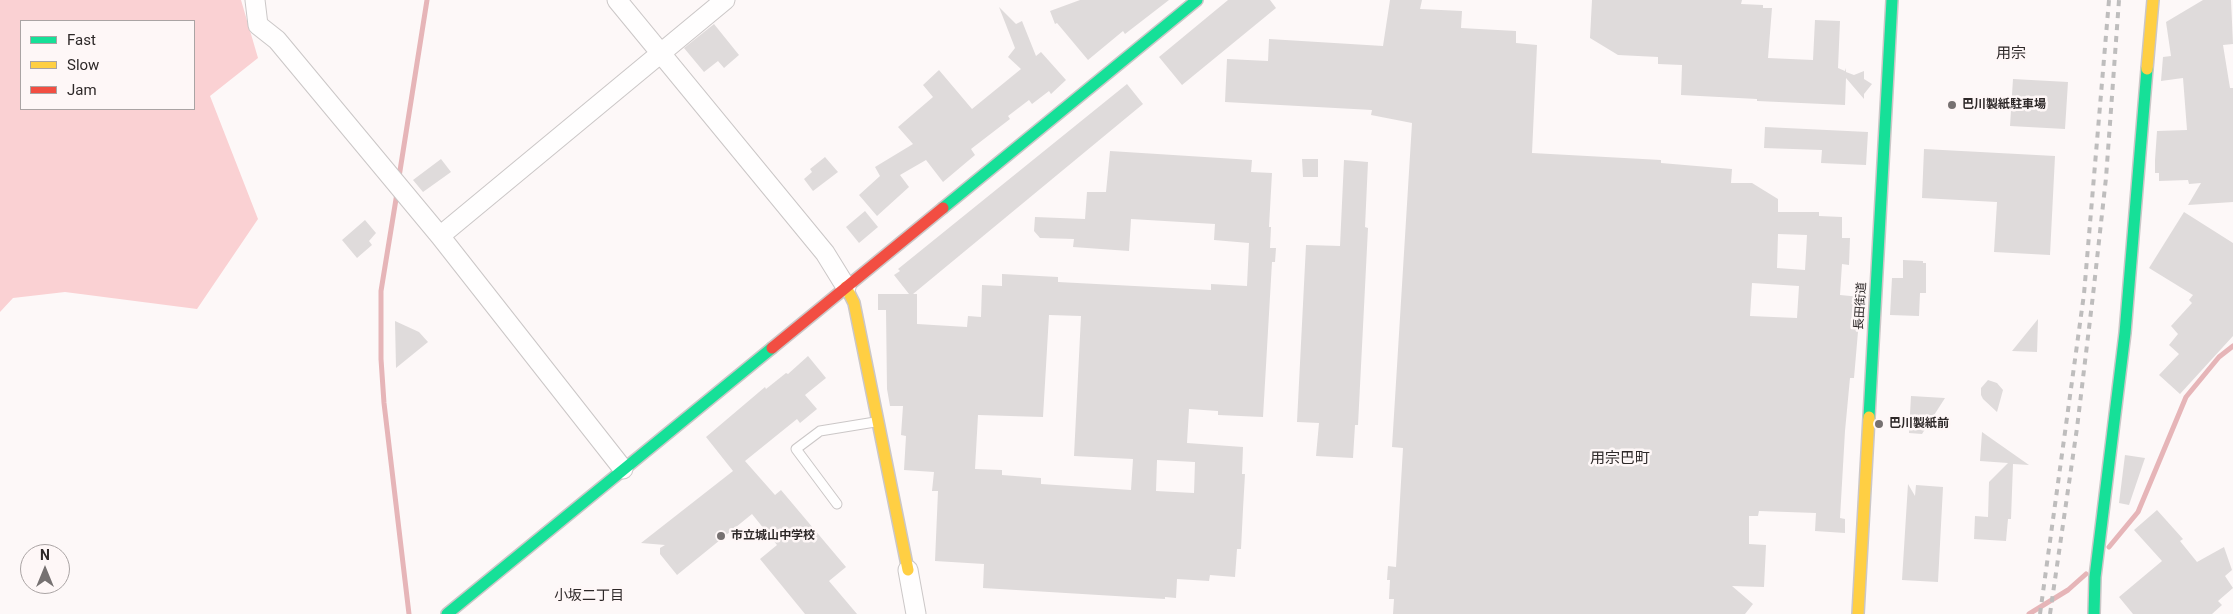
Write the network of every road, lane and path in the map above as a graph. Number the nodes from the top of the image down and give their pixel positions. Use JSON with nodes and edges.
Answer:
{"nodes":[{"id":1,"x":255,"y":0,"type":"edge"},
{"id":2,"x":617,"y":0,"type":"edge"},
{"id":3,"x":725,"y":0,"type":"edge"},
{"id":4,"x":1197,"y":0,"type":"edge"},
{"id":5,"x":1892,"y":0,"type":"edge"},
{"id":6,"x":2153,"y":0,"type":"edge"},
{"id":7,"x":660,"y":54,"type":"junction"},
{"id":8,"x":440,"y":236,"type":"junction"},
{"id":9,"x":846,"y":287,"type":"junction"},
{"id":10,"x":878,"y":421,"type":"junction"},
{"id":11,"x":623,"y":469,"type":"junction"},
{"id":12,"x":837,"y":504,"type":"dead end"},
{"id":13,"x":908,"y":570,"type":"joint"},
{"id":14,"x":447,"y":614,"type":"edge"},
{"id":15,"x":916,"y":614,"type":"edge"},
{"id":16,"x":1858,"y":614,"type":"edge"},
{"id":17,"x":2094,"y":614,"type":"edge"}],
"edges":[{"from":1,"to":8,"type":"street"},
{"from":2,"to":7,"type":"street"},
{"from":3,"to":7,"type":"street"},
{"from":4,"to":9,"type":"street"},
{"from":5,"to":16,"type":"street","name":"長田街道"},
{"from":6,"to":17,"type":"street"},
{"from":7,"to":8,"type":"street"},
{"from":7,"to":9,"type":"street"},
{"from":8,"to":11,"type":"street"},
{"from":9,"to":10,"type":"street"},
{"from":9,"to":11,"type":"street"},
{"from":10,"to":12,"type":"lane"},
{"from":10,"to":13,"type":"street"},
{"from":11,"to":14,"type":"street"},
{"from":13,"to":15,"type":"street"}]}
